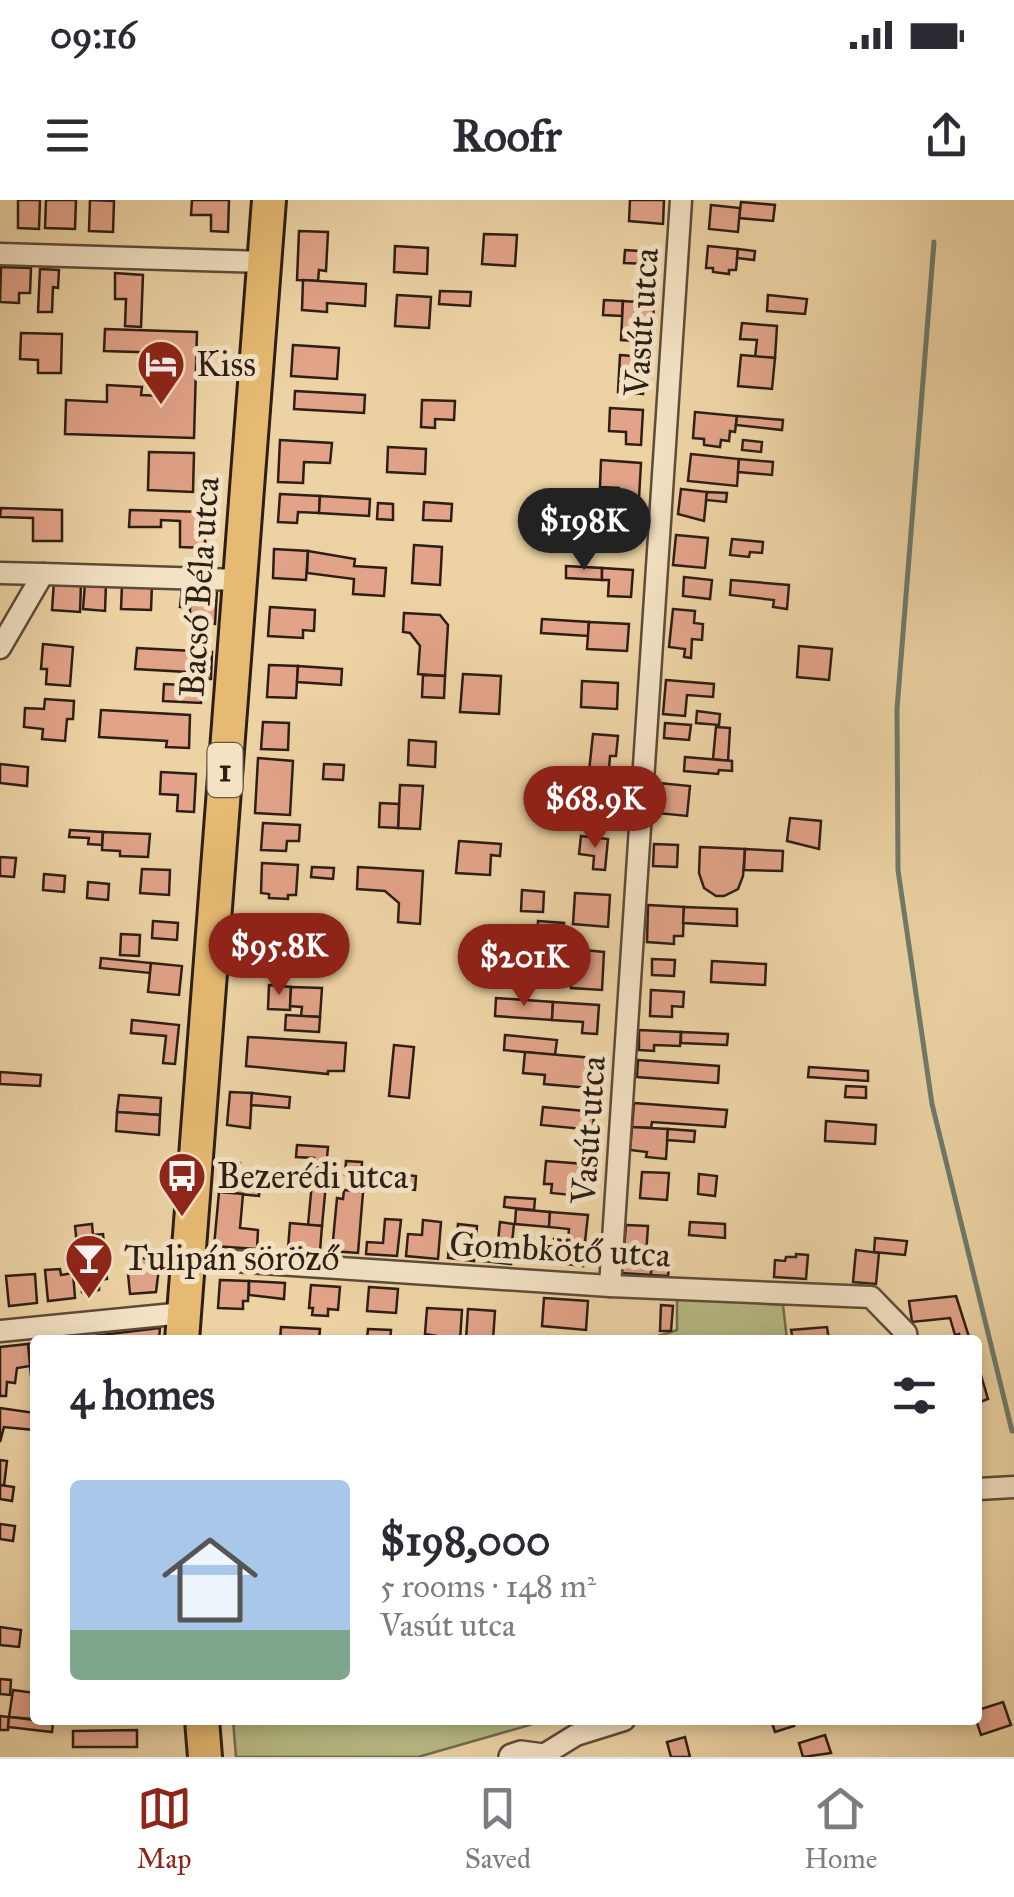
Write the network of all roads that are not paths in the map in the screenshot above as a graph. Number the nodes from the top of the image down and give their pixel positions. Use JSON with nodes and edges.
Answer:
{"nodes":[{"id":1,"x":268,"y":200,"type":"edge"},
{"id":2,"x":681,"y":200,"type":"edge"},
{"id":3,"x":0,"y":254,"type":"edge"},
{"id":4,"x":264,"y":262,"type":"junction"},
{"id":5,"x":0,"y":573,"type":"edge"},
{"id":6,"x":43,"y":574,"type":"junction"},
{"id":7,"x":239,"y":580,"type":"junction"},
{"id":8,"x":0,"y":648,"type":"edge"},
{"id":9,"x":188,"y":1258,"type":"junction"},
{"id":10,"x":610,"y":1286,"type":"junction"},
{"id":11,"x":183,"y":1326,"type":"edge"},
{"id":12,"x":0,"y":1331,"type":"edge"},
{"id":13,"x":906,"y":1335,"type":"edge"},
{"id":14,"x":1014,"y":1487,"type":"edge"},
{"id":15,"x":982,"y":1489,"type":"edge"},
{"id":16,"x":202,"y":1725,"type":"edge"},
{"id":17,"x":608,"y":1725,"type":"edge"},
{"id":18,"x":205,"y":1757,"type":"edge"},
{"id":19,"x":512,"y":1757,"type":"edge"},
{"id":20,"x":542,"y":1757,"type":"edge"}],
"edges":[{"from":1,"to":4,"type":"main road","name":"Bacsó Béla utca","number":"1"},
{"from":2,"to":10,"type":"street","name":"Vasút utca"},
{"from":3,"to":4,"type":"street"},
{"from":4,"to":7,"type":"main road","name":"Bacsó Béla utca","number":"1"},
{"from":5,"to":6,"type":"street"},
{"from":6,"to":7,"type":"street"},
{"from":6,"to":8,"type":"street"},
{"from":7,"to":9,"type":"main road","name":"Bacsó Béla utca","number":"1"},
{"from":9,"to":10,"type":"street","name":"Gombkötő utca"},
{"from":9,"to":11,"type":"main road","name":"Bacsó Béla utca","number":"1"},
{"from":10,"to":13,"type":"street","name":"Gombkötő utca"},
{"from":11,"to":12,"type":"street"},
{"from":14,"to":15,"type":"street"},
{"from":16,"to":18,"type":"main road"},
{"from":17,"to":20,"type":"street"},
{"from":19,"to":20,"type":"street"}]}
